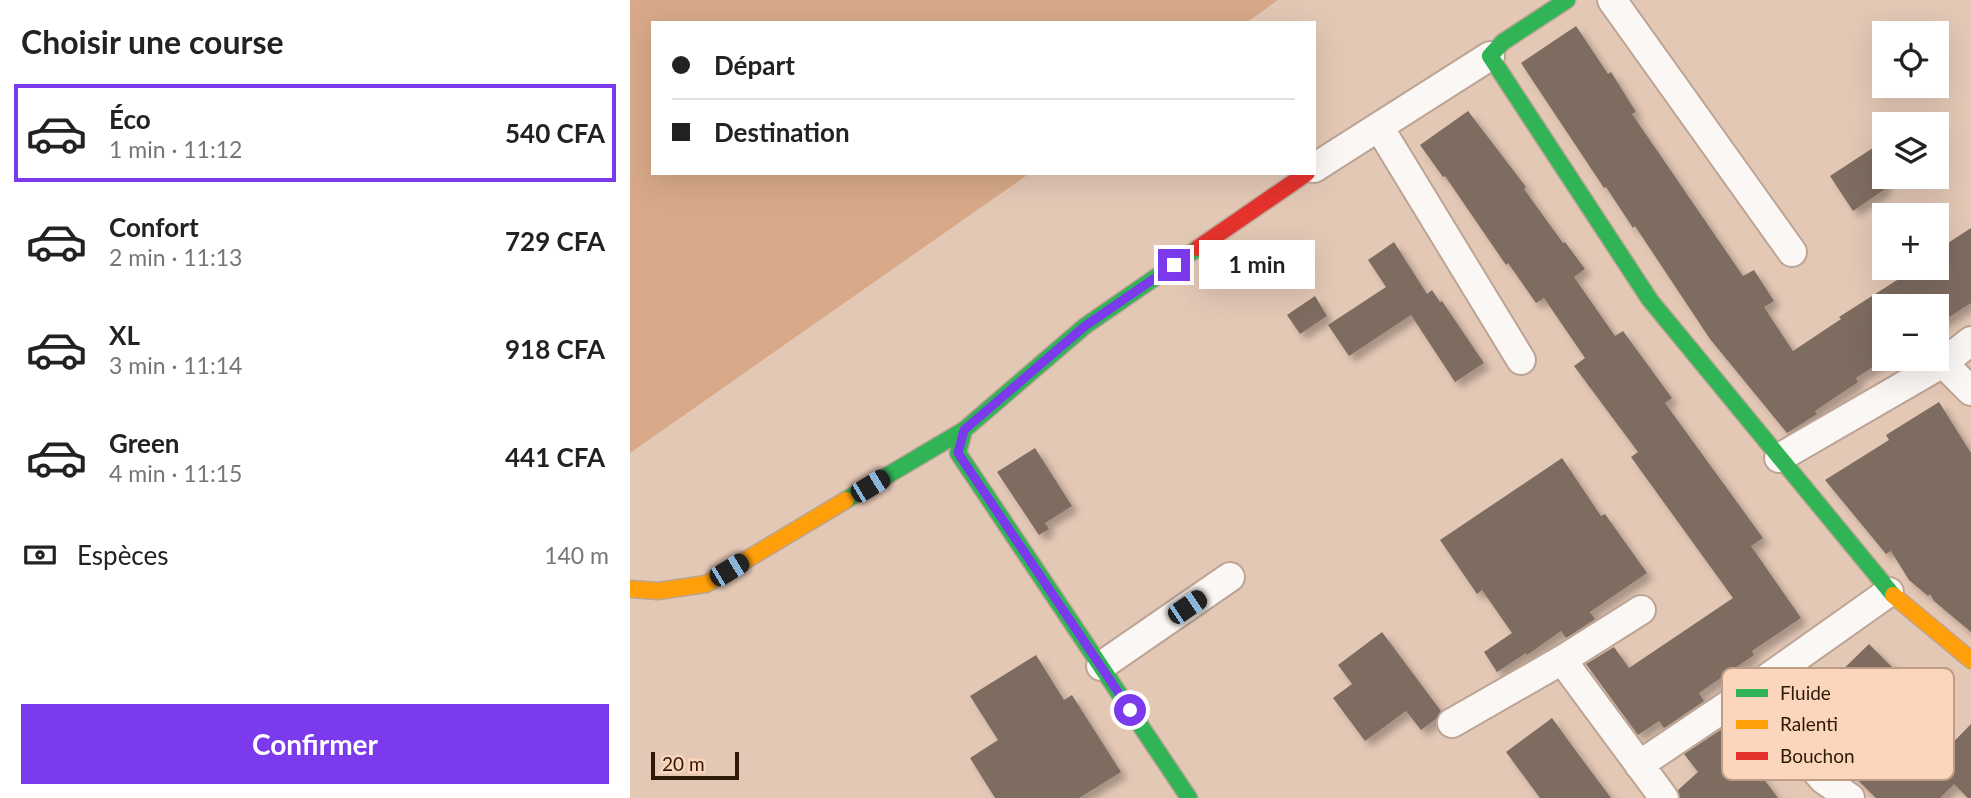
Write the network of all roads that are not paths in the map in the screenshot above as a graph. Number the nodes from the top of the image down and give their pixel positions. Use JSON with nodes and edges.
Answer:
{"nodes":[{"id":1,"x":1567,"y":0,"type":"edge"},
{"id":2,"x":1612,"y":0,"type":"edge"},
{"id":3,"x":1490,"y":56,"type":"junction"},
{"id":4,"x":1379,"y":127,"type":"junction"},
{"id":5,"x":1316,"y":167,"type":"edge"},
{"id":6,"x":1304,"y":175,"type":"edge"},
{"id":7,"x":1792,"y":252,"type":"dead end"},
{"id":8,"x":1971,"y":341,"type":"edge"},
{"id":9,"x":1949,"y":357,"type":"edge"},
{"id":10,"x":1521,"y":360,"type":"dead end"},
{"id":11,"x":1949,"y":369,"type":"edge"},
{"id":12,"x":1927,"y":371,"type":"edge"},
{"id":13,"x":1971,"y":391,"type":"edge"},
{"id":14,"x":964,"y":430,"type":"junction"},
{"id":15,"x":1779,"y":457,"type":"junction"},
{"id":16,"x":1230,"y":577,"type":"dead end"},
{"id":17,"x":630,"y":589,"type":"edge"},
{"id":18,"x":1889,"y":592,"type":"junction"},
{"id":19,"x":1641,"y":610,"type":"dead end"},
{"id":20,"x":1562,"y":660,"type":"junction"},
{"id":21,"x":1971,"y":660,"type":"edge"},
{"id":22,"x":1101,"y":666,"type":"junction"},
{"id":23,"x":1782,"y":668,"type":"edge"},
{"id":24,"x":1722,"y":709,"type":"edge"},
{"id":25,"x":1452,"y":723,"type":"dead end"},
{"id":26,"x":1639,"y":765,"type":"junction"},
{"id":27,"x":1824,"y":780,"type":"edge"},
{"id":28,"x":1189,"y":798,"type":"edge"},
{"id":29,"x":1664,"y":798,"type":"edge"},
{"id":30,"x":1850,"y":798,"type":"edge"}],
"edges":[{"from":1,"to":3,"type":"street"},
{"from":2,"to":7,"type":"street"},
{"from":3,"to":4,"type":"street"},
{"from":3,"to":15,"type":"street"},
{"from":4,"to":5,"type":"street"},
{"from":4,"to":10,"type":"street"},
{"from":6,"to":14,"type":"street"},
{"from":8,"to":9,"type":"street"},
{"from":11,"to":13,"type":"street"},
{"from":12,"to":15,"type":"street"},
{"from":14,"to":17,"type":"street"},
{"from":14,"to":22,"type":"street"},
{"from":15,"to":18,"type":"street"},
{"from":16,"to":22,"type":"street"},
{"from":18,"to":21,"type":"street"},
{"from":18,"to":23,"type":"street"},
{"from":19,"to":20,"type":"street"},
{"from":20,"to":25,"type":"street"},
{"from":20,"to":26,"type":"street"},
{"from":22,"to":28,"type":"street"},
{"from":24,"to":26,"type":"street"},
{"from":26,"to":29,"type":"street"},
{"from":27,"to":30,"type":"street"}]}
